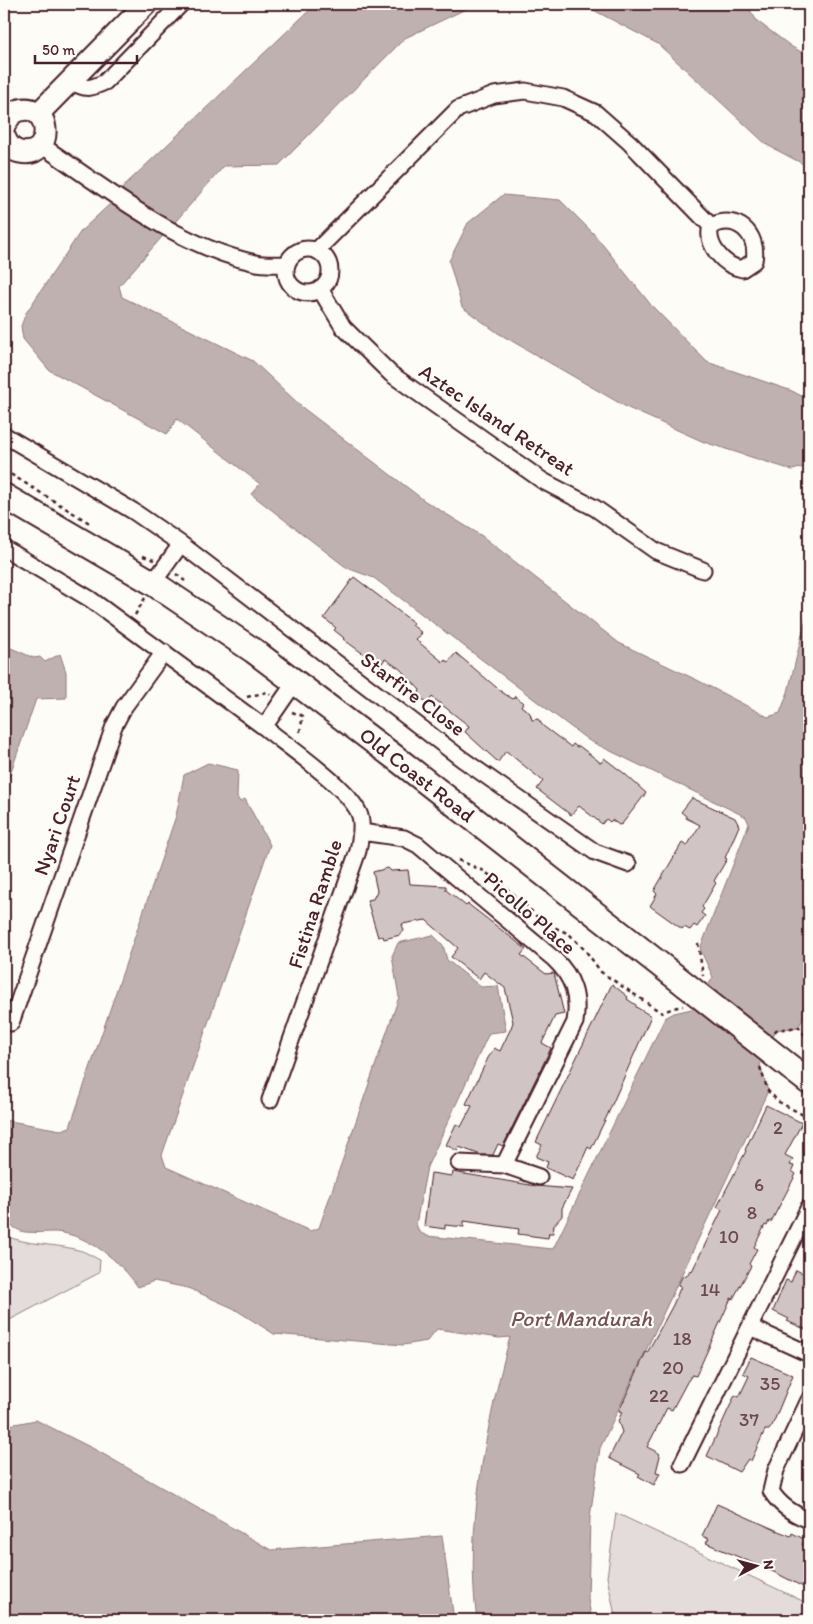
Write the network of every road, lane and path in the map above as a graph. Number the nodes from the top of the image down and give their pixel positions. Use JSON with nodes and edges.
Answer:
{"nodes":[{"id":1,"x":146,"y":4,"type":"edge"},
{"id":2,"x":181,"y":4,"type":"edge"},
{"id":3,"x":71,"y":81,"type":"junction"},
{"id":4,"x":38,"y":114,"type":"junction"},
{"id":5,"x":6,"y":115,"type":"edge"},
{"id":6,"x":41,"y":145,"type":"junction"},
{"id":7,"x":6,"y":146,"type":"edge"},
{"id":8,"x":712,"y":226,"type":"dead end"},
{"id":9,"x":318,"y":250,"type":"junction"},
{"id":10,"x":286,"y":264,"type":"junction"},
{"id":11,"x":320,"y":289,"type":"junction"},
{"id":12,"x":4,"y":435,"type":"edge"},
{"id":13,"x":4,"y":496,"type":"edge"},
{"id":14,"x":181,"y":544,"type":"junction"},
{"id":15,"x":4,"y":548,"type":"edge"},
{"id":16,"x":703,"y":570,"type":"dead end"},
{"id":17,"x":150,"y":590,"type":"junction"},
{"id":18,"x":133,"y":617,"type":"dead end"},
{"id":19,"x":164,"y":652,"type":"junction"},
{"id":20,"x":295,"y":682,"type":"junction"},
{"id":21,"x":242,"y":697,"type":"dead end"},
{"id":22,"x":275,"y":699,"type":"dead end"},
{"id":23,"x":285,"y":707,"type":"dead end"},
{"id":24,"x":264,"y":728,"type":"junction"},
{"id":25,"x":302,"y":742,"type":"dead end"},
{"id":26,"x":361,"y":832,"type":"junction"},
{"id":27,"x":457,"y":860,"type":"dead end"},
{"id":28,"x":628,"y":864,"type":"dead end"},
{"id":29,"x":698,"y":943,"type":"dead end"},
{"id":30,"x":692,"y":991,"type":"junction"},
{"id":31,"x":11,"y":1023,"type":"dead end"},
{"id":32,"x":809,"y":1082,"type":"edge"},
{"id":33,"x":270,"y":1100,"type":"dead end"},
{"id":34,"x":459,"y":1163,"type":"dead end"},
{"id":35,"x":504,"y":1165,"type":"junction"},
{"id":36,"x":539,"y":1177,"type":"dead end"},
{"id":37,"x":809,"y":1207,"type":"edge"},
{"id":38,"x":750,"y":1327,"type":"junction"},
{"id":39,"x":809,"y":1354,"type":"edge"},
{"id":40,"x":809,"y":1400,"type":"edge"},
{"id":41,"x":682,"y":1464,"type":"dead end"},
{"id":42,"x":809,"y":1520,"type":"edge"}],
"edges":[{"from":1,"to":3,"type":"street"},
{"from":2,"to":3,"type":"street"},
{"from":3,"to":4,"type":"street"},
{"from":4,"to":5,"type":"street"},
{"from":4,"to":6,"type":"street"},
{"from":6,"to":7,"type":"street"},
{"from":6,"to":10,"type":"street"},
{"from":8,"to":9,"type":"street"},
{"from":9,"to":10,"type":"street"},
{"from":9,"to":11,"type":"street"},
{"from":10,"to":11,"type":"street"},
{"from":11,"to":16,"type":"street","name":"Aztec Island Retreat"},
{"from":12,"to":14,"type":"street","name":"Starfire Close"},
{"from":13,"to":17,"type":"main road","name":"Old Coast Road"},
{"from":14,"to":17,"type":"street"},
{"from":14,"to":28,"type":"street","name":"Starfire Close"},
{"from":15,"to":19,"type":"street","name":"Fistina Ramble"},
{"from":17,"to":18,"type":"path"},
{"from":17,"to":20,"type":"main road","name":"Old Coast Road"},
{"from":19,"to":24,"type":"street","name":"Fistina Ramble"},
{"from":19,"to":31,"type":"street","name":"Nyari Court"},
{"from":20,"to":24,"type":"street"},
{"from":20,"to":30,"type":"main road","name":"Old Coast Road"},
{"from":21,"to":22,"type":"path"},
{"from":23,"to":25,"type":"path"},
{"from":24,"to":26,"type":"street","name":"Fistina Ramble"},
{"from":26,"to":33,"type":"street","name":"Fistina Ramble"},
{"from":26,"to":35,"type":"street","name":"Picollo Place"},
{"from":27,"to":30,"type":"path"},
{"from":29,"to":30,"type":"path"},
{"from":30,"to":32,"type":"main road","name":"Old Coast Road","bridge":true},
{"from":34,"to":35,"type":"street"},
{"from":35,"to":36,"type":"street"},
{"from":37,"to":38,"type":"street"},
{"from":38,"to":39,"type":"street"},
{"from":38,"to":41,"type":"street"},
{"from":40,"to":42,"type":"street"}]}
